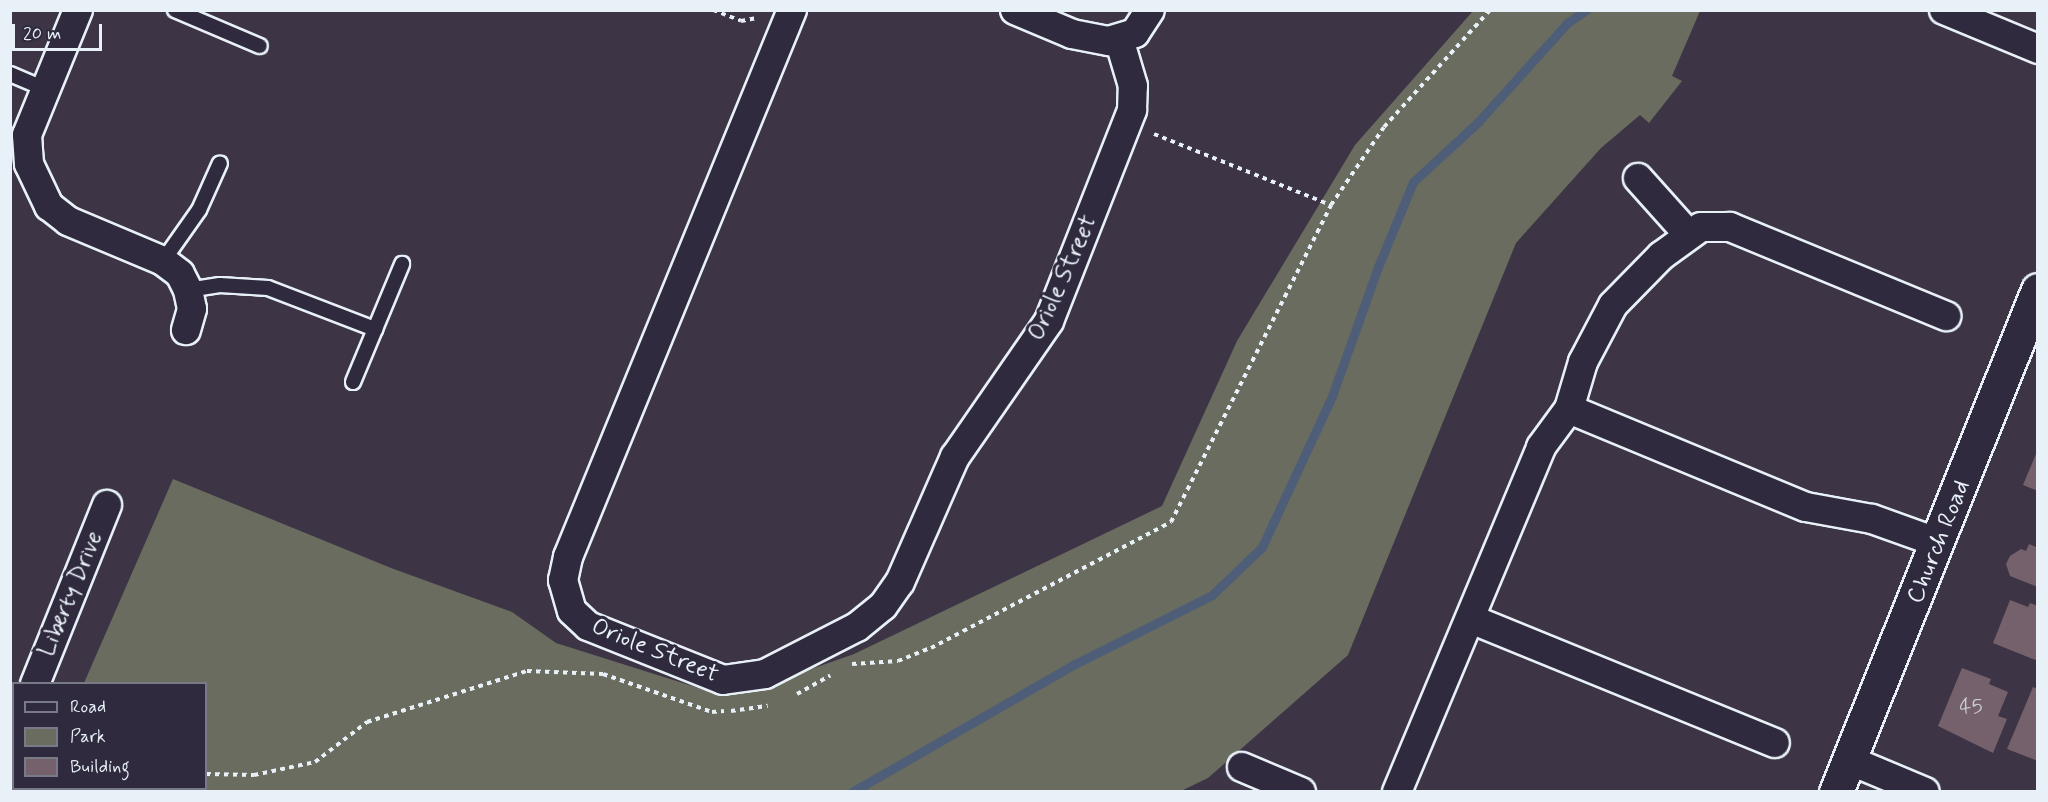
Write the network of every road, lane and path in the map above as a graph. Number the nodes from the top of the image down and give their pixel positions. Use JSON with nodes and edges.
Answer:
{"nodes":[{"id":1,"x":78,"y":10,"type":"edge"},
{"id":2,"x":175,"y":10,"type":"edge"},
{"id":3,"x":713,"y":10,"type":"edge"},
{"id":4,"x":1015,"y":10,"type":"edge"},
{"id":5,"x":1150,"y":10,"type":"edge"},
{"id":6,"x":1490,"y":10,"type":"edge"},
{"id":7,"x":1944,"y":10,"type":"edge"},
{"id":8,"x":778,"y":12,"type":"edge"},
{"id":9,"x":1119,"y":39,"type":"junction"},
{"id":10,"x":260,"y":46,"type":"dead end"},
{"id":11,"x":2037,"y":49,"type":"edge"},
{"id":12,"x":10,"y":74,"type":"edge"},
{"id":13,"x":45,"y":89,"type":"junction"},
{"id":14,"x":1128,"y":123,"type":"junction"},
{"id":15,"x":220,"y":163,"type":"dead end"},
{"id":16,"x":1638,"y":178,"type":"dead end"},
{"id":17,"x":1331,"y":206,"type":"junction"},
{"id":18,"x":1688,"y":234,"type":"junction"},
{"id":19,"x":163,"y":261,"type":"junction"},
{"id":20,"x":402,"y":264,"type":"dead end"},
{"id":21,"x":188,"y":290,"type":"junction"},
{"id":22,"x":2037,"y":290,"type":"edge"},
{"id":23,"x":1946,"y":316,"type":"dead end"},
{"id":24,"x":375,"y":329,"type":"junction"},
{"id":25,"x":186,"y":330,"type":"dead end"},
{"id":26,"x":353,"y":382,"type":"dead end"},
{"id":27,"x":1569,"y":409,"type":"junction"},
{"id":28,"x":107,"y":505,"type":"dead end"},
{"id":29,"x":1939,"y":543,"type":"junction"},
{"id":30,"x":1471,"y":619,"type":"junction"},
{"id":31,"x":35,"y":682,"type":"edge"},
{"id":32,"x":791,"y":696,"type":"dead end"},
{"id":33,"x":780,"y":701,"type":"dead end"},
{"id":34,"x":1775,"y":743,"type":"dead end"},
{"id":35,"x":1849,"y":760,"type":"junction"},
{"id":36,"x":1242,"y":767,"type":"dead end"},
{"id":37,"x":207,"y":774,"type":"edge"},
{"id":38,"x":1301,"y":792,"type":"edge"},
{"id":39,"x":1397,"y":792,"type":"edge"},
{"id":40,"x":1836,"y":792,"type":"edge"},
{"id":41,"x":1925,"y":792,"type":"edge"}],
"edges":[{"from":1,"to":13,"type":"street"},
{"from":2,"to":10,"type":"lane"},
{"from":3,"to":8,"type":"path"},
{"from":4,"to":9,"type":"street"},
{"from":5,"to":9,"type":"street"},
{"from":6,"to":17,"type":"path"},
{"from":7,"to":11,"type":"street"},
{"from":8,"to":14,"type":"street","name":"Oriole Street"},
{"from":9,"to":14,"type":"street","name":"Oriole Street"},
{"from":12,"to":13,"type":"lane"},
{"from":13,"to":19,"type":"street"},
{"from":14,"to":17,"type":"path"},
{"from":15,"to":19,"type":"lane"},
{"from":16,"to":18,"type":"street"},
{"from":17,"to":32,"type":"path"},
{"from":18,"to":23,"type":"street"},
{"from":18,"to":27,"type":"street"},
{"from":19,"to":21,"type":"street"},
{"from":20,"to":24,"type":"lane"},
{"from":21,"to":24,"type":"lane"},
{"from":21,"to":25,"type":"street"},
{"from":22,"to":29,"type":"street","name":"Church Road"},
{"from":24,"to":26,"type":"lane"},
{"from":27,"to":29,"type":"street"},
{"from":27,"to":30,"type":"street"},
{"from":28,"to":31,"type":"street","name":"Liberty Drive"},
{"from":29,"to":35,"type":"street","name":"Church Road"},
{"from":30,"to":34,"type":"street"},
{"from":30,"to":39,"type":"street"},
{"from":33,"to":37,"type":"path"},
{"from":35,"to":40,"type":"street","name":"Church Road"},
{"from":35,"to":41,"type":"street"},
{"from":36,"to":38,"type":"street"}]}
